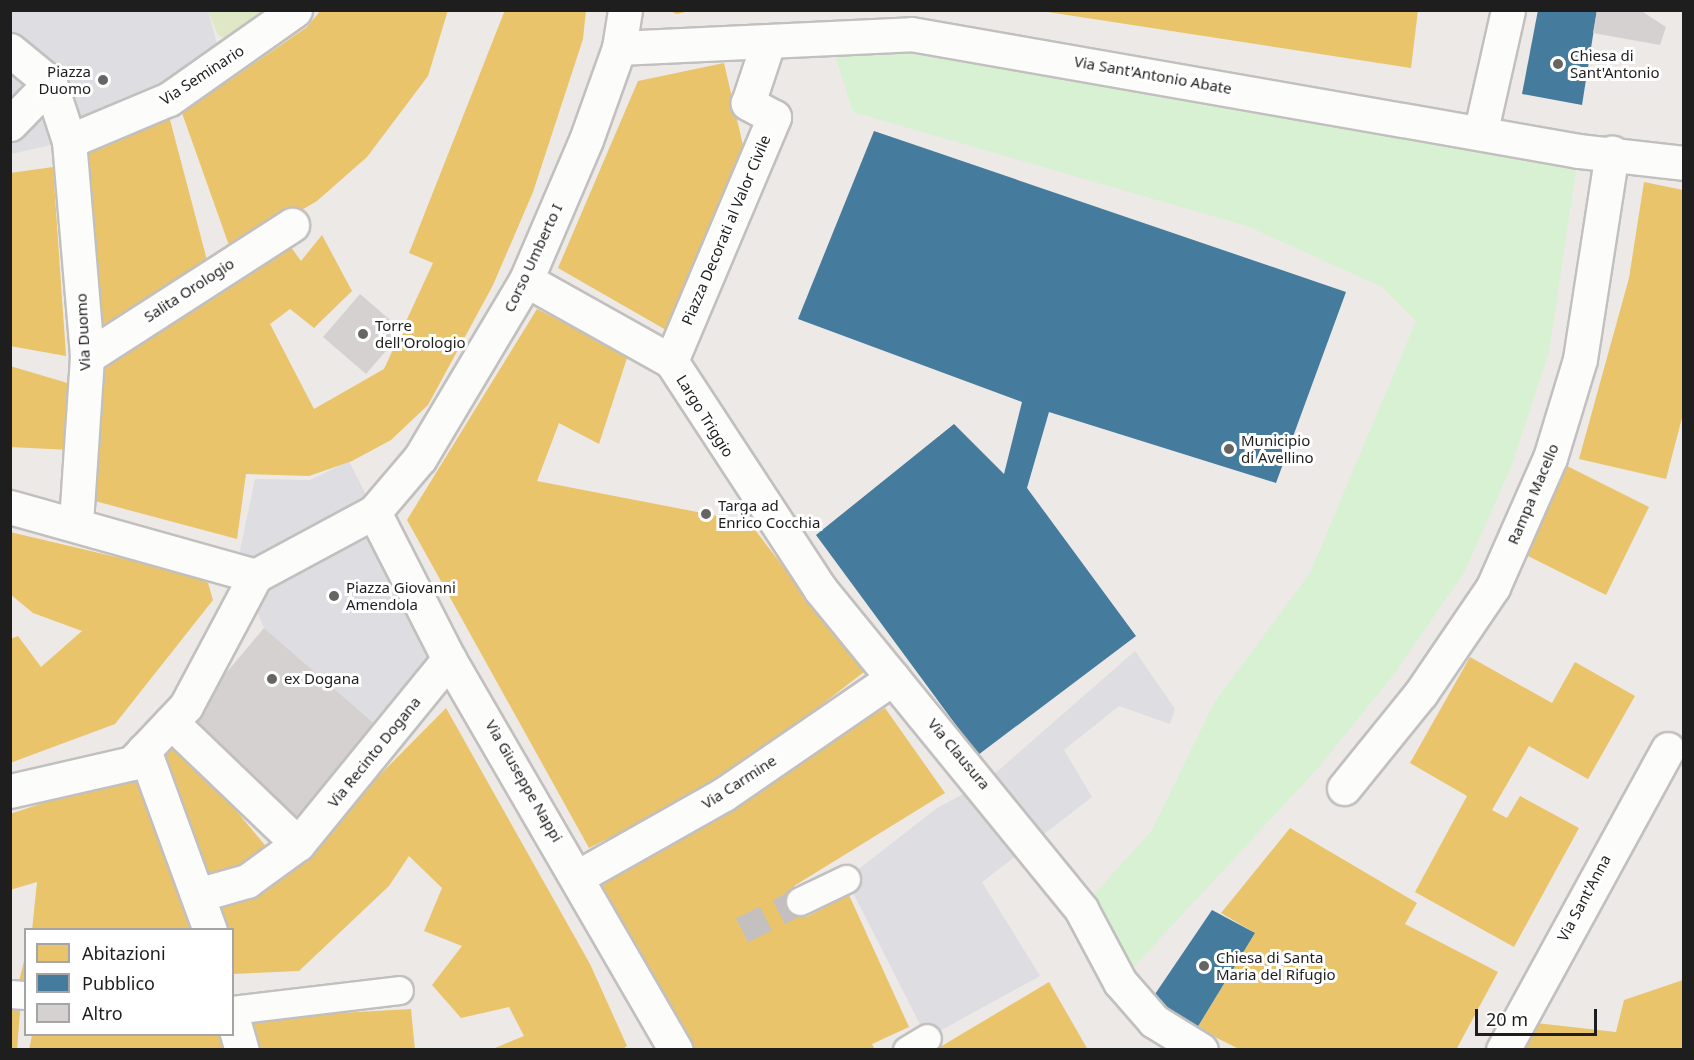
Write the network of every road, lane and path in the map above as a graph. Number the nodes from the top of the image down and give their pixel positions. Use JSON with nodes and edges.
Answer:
{"nodes":[{"id":1,"x":295,"y":10,"type":"edge"},
{"id":2,"x":625,"y":10,"type":"edge"},
{"id":3,"x":1508,"y":10,"type":"edge"},
{"id":4,"x":832,"y":25,"type":"edge"},
{"id":5,"x":768,"y":43,"type":"junction"},
{"id":6,"x":619,"y":48,"type":"junction"},
{"id":7,"x":10,"y":50,"type":"edge"},
{"id":8,"x":50,"y":82,"type":"junction"},
{"id":9,"x":10,"y":124,"type":"edge"},
{"id":10,"x":1481,"y":130,"type":"junction"},
{"id":11,"x":69,"y":141,"type":"junction"},
{"id":12,"x":1612,"y":153,"type":"junction"},
{"id":13,"x":1683,"y":164,"type":"edge"},
{"id":14,"x":291,"y":225,"type":"dead end"},
{"id":15,"x":526,"y":279,"type":"junction"},
{"id":16,"x":87,"y":357,"type":"junction"},
{"id":17,"x":671,"y":362,"type":"junction"},
{"id":18,"x":738,"y":493,"type":"joint"},
{"id":19,"x":10,"y":507,"type":"edge"},
{"id":20,"x":374,"y":512,"type":"junction"},
{"id":21,"x":76,"y":524,"type":"junction"},
{"id":22,"x":255,"y":576,"type":"junction"},
{"id":23,"x":449,"y":660,"type":"junction"},
{"id":24,"x":893,"y":678,"type":"junction"},
{"id":25,"x":171,"y":723,"type":"junction"},
{"id":26,"x":1668,"y":749,"type":"dead end"},
{"id":27,"x":144,"y":750,"type":"junction"},
{"id":28,"x":1344,"y":788,"type":"dead end"},
{"id":29,"x":10,"y":791,"type":"edge"},
{"id":30,"x":298,"y":844,"type":"junction"},
{"id":31,"x":579,"y":876,"type":"junction"},
{"id":32,"x":846,"y":879,"type":"dead end"},
{"id":33,"x":201,"y":894,"type":"junction"},
{"id":34,"x":800,"y":901,"type":"tunnel mouth"},
{"id":35,"x":210,"y":928,"type":"edge"},
{"id":36,"x":399,"y":990,"type":"dead end"},
{"id":37,"x":234,"y":1010,"type":"edge"},
{"id":38,"x":234,"y":1023,"type":"edge"},
{"id":39,"x":1152,"y":1035,"type":"edge"},
{"id":40,"x":242,"y":1050,"type":"edge"},
{"id":41,"x":676,"y":1050,"type":"edge"},
{"id":42,"x":1201,"y":1050,"type":"edge"},
{"id":43,"x":1503,"y":1050,"type":"edge"}],
"edges":[{"from":1,"to":11,"type":"street","name":"Via Seminario"},
{"from":2,"to":6,"type":"street","name":"Corso Umberto I"},
{"from":3,"to":10,"type":"street"},
{"from":4,"to":5,"type":"street","name":"Via Sant'Antonio Abate"},
{"from":4,"to":10,"type":"street","name":"Via Sant'Antonio Abate"},
{"from":5,"to":6,"type":"street","name":"Via Sant'Antonio Abate"},
{"from":5,"to":17,"type":"street","name":"Piazza Decorati al Valor Civile"},
{"from":6,"to":15,"type":"street","name":"Corso Umberto I"},
{"from":7,"to":8,"type":"street"},
{"from":8,"to":9,"type":"street"},
{"from":8,"to":11,"type":"street","name":"Via Duomo"},
{"from":10,"to":12,"type":"street","name":"Via Sant'Antonio Abate"},
{"from":11,"to":16,"type":"street","name":"Via Duomo"},
{"from":12,"to":13,"type":"street","name":"Via Sant'Antonio Abate"},
{"from":12,"to":28,"type":"street","name":"Rampa Macello"},
{"from":14,"to":16,"type":"street","name":"Salita Orologio"},
{"from":15,"to":17,"type":"street","name":"Largo Triggio"},
{"from":15,"to":20,"type":"street","name":"Corso Umberto I"},
{"from":16,"to":21,"type":"street","name":"Via Duomo"},
{"from":17,"to":18,"type":"street","name":"Largo Triggio"},
{"from":18,"to":24,"type":"street","name":"Via Clausura"},
{"from":19,"to":21,"type":"street"},
{"from":20,"to":22,"type":"street"},
{"from":20,"to":23,"type":"street","name":"Via Giuseppe Nappi"},
{"from":21,"to":22,"type":"street"},
{"from":22,"to":25,"type":"street"},
{"from":23,"to":30,"type":"street","name":"Via Recinto Dogana"},
{"from":23,"to":31,"type":"street","name":"Via Giuseppe Nappi"},
{"from":24,"to":31,"type":"street","name":"Via Carmine"},
{"from":24,"to":39,"type":"street","name":"Via Clausura"},
{"from":25,"to":27,"type":"street"},
{"from":25,"to":30,"type":"street"},
{"from":26,"to":43,"type":"street","name":"Via Sant'Anna"},
{"from":27,"to":29,"type":"street"},
{"from":27,"to":33,"type":"street"},
{"from":30,"to":33,"type":"street","name":"Via Recinto Dogana"},
{"from":31,"to":41,"type":"street","name":"Via Giuseppe Nappi"},
{"from":32,"to":34,"type":"street"},
{"from":33,"to":35,"type":"street"},
{"from":36,"to":37,"type":"street"},
{"from":38,"to":40,"type":"street"},
{"from":39,"to":42,"type":"street","name":"Via Clausura"}]}
